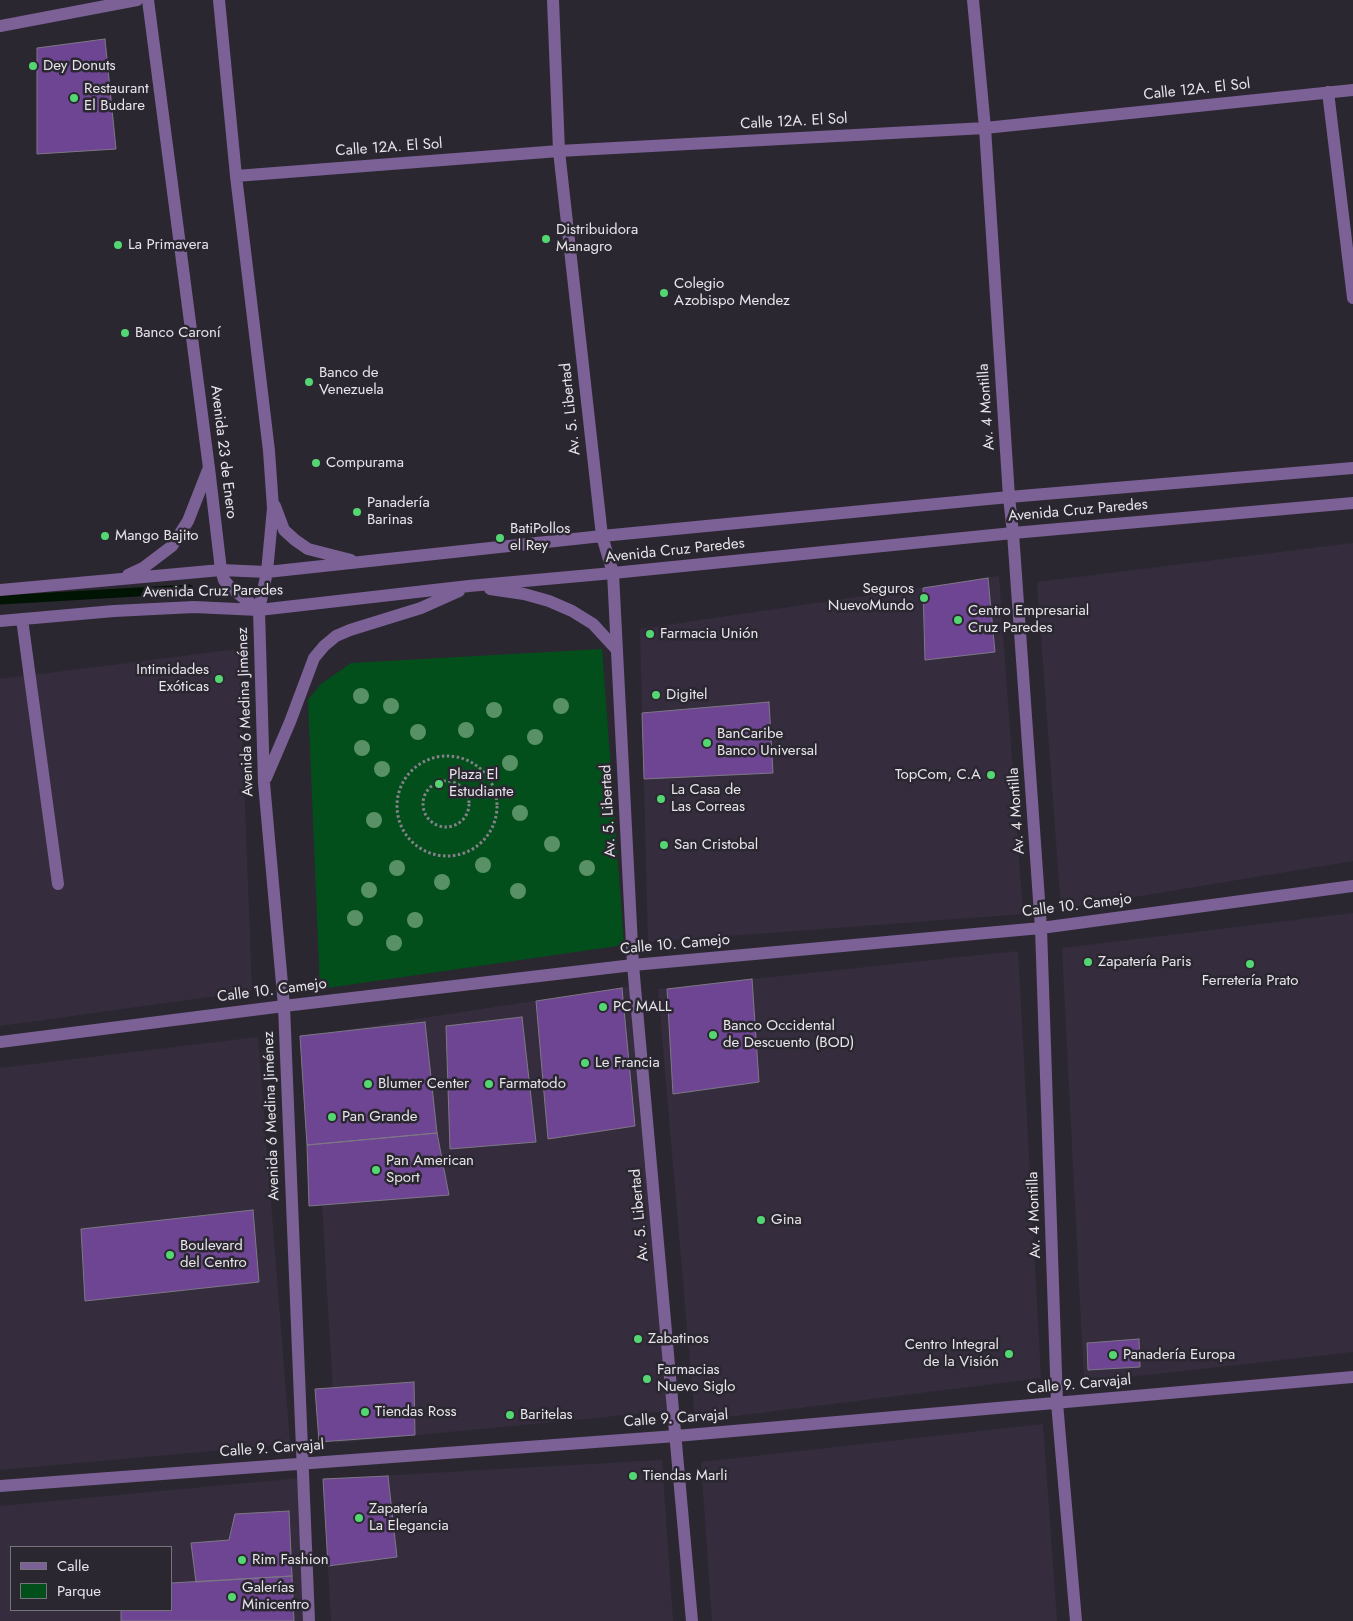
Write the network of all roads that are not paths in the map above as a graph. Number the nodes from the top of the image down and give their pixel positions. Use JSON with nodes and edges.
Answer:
{"nodes":[{"id":1,"x":137,"y":0,"type":"edge"},
{"id":2,"x":148,"y":0,"type":"edge"},
{"id":3,"x":220,"y":0,"type":"edge"},
{"id":4,"x":553,"y":0,"type":"edge"},
{"id":5,"x":973,"y":0,"type":"edge"},
{"id":6,"x":0,"y":26,"type":"edge"},
{"id":7,"x":1353,"y":90,"type":"edge"},
{"id":8,"x":1328,"y":92,"type":"junction"},
{"id":9,"x":985,"y":128,"type":"junction"},
{"id":10,"x":559,"y":151,"type":"junction"},
{"id":11,"x":236,"y":176,"type":"junction"},
{"id":12,"x":1353,"y":298,"type":"edge"},
{"id":13,"x":209,"y":468,"type":"junction"},
{"id":14,"x":1353,"y":468,"type":"edge"},
{"id":15,"x":272,"y":495,"type":"junction"},
{"id":16,"x":1009,"y":497,"type":"junction"},
{"id":17,"x":1353,"y":504,"type":"edge"},
{"id":18,"x":1013,"y":533,"type":"junction"},
{"id":19,"x":602,"y":536,"type":"junction"},
{"id":20,"x":359,"y":562,"type":"junction"},
{"id":21,"x":221,"y":570,"type":"junction"},
{"id":22,"x":267,"y":572,"type":"junction"},
{"id":23,"x":613,"y":573,"type":"junction"},
{"id":24,"x":118,"y":579,"type":"junction"},
{"id":25,"x":469,"y":586,"type":"junction"},
{"id":26,"x":0,"y":590,"type":"edge"},
{"id":27,"x":258,"y":610,"type":"junction"},
{"id":28,"x":22,"y":619,"type":"junction"},
{"id":29,"x":0,"y":621,"type":"edge"},
{"id":30,"x":617,"y":650,"type":"junction"},
{"id":31,"x":264,"y":783,"type":"junction"},
{"id":32,"x":58,"y":884,"type":"dead end"},
{"id":33,"x":1353,"y":886,"type":"edge"},
{"id":34,"x":1041,"y":928,"type":"junction"},
{"id":35,"x":633,"y":965,"type":"junction"},
{"id":36,"x":284,"y":1006,"type":"junction"},
{"id":37,"x":0,"y":1042,"type":"edge"},
{"id":38,"x":1353,"y":1377,"type":"edge"},
{"id":39,"x":1057,"y":1403,"type":"junction"},
{"id":40,"x":676,"y":1436,"type":"junction"},
{"id":41,"x":303,"y":1462,"type":"junction"},
{"id":42,"x":0,"y":1486,"type":"edge"},
{"id":43,"x":309,"y":1621,"type":"edge"},
{"id":44,"x":692,"y":1621,"type":"edge"},
{"id":45,"x":1076,"y":1621,"type":"edge"}],
"edges":[{"from":1,"to":6,"type":"street"},
{"from":2,"to":13,"type":"street","name":"Avenida 23 de Enero"},
{"from":3,"to":11,"type":"street"},
{"from":4,"to":10,"type":"street","name":"Av. 5. Libertad"},
{"from":5,"to":9,"type":"street","name":"Av. 4 Montilla"},
{"from":7,"to":8,"type":"street","name":"Calle 12A. El Sol"},
{"from":8,"to":9,"type":"street","name":"Calle 12A. El Sol"},
{"from":8,"to":12,"type":"street"},
{"from":9,"to":10,"type":"street","name":"Calle 12A. El Sol"},
{"from":9,"to":16,"type":"street","name":"Av. 4 Montilla"},
{"from":10,"to":11,"type":"street","name":"Calle 12A. El Sol"},
{"from":10,"to":19,"type":"street","name":"Av. 5. Libertad"},
{"from":11,"to":15,"type":"street"},
{"from":13,"to":21,"type":"street","name":"Avenida 23 de Enero"},
{"from":13,"to":24,"type":"street"},
{"from":14,"to":16,"type":"street","name":"Avenida Cruz Paredes"},
{"from":15,"to":20,"type":"street"},
{"from":15,"to":22,"type":"street"},
{"from":16,"to":18,"type":"street","name":"Av. 4 Montilla"},
{"from":16,"to":19,"type":"street","name":"Avenida Cruz Paredes"},
{"from":17,"to":18,"type":"street","name":"Avenida Cruz Paredes"},
{"from":18,"to":23,"type":"street","name":"Avenida Cruz Paredes"},
{"from":18,"to":34,"type":"street","name":"Av. 4 Montilla"},
{"from":19,"to":20,"type":"street","name":"Avenida Cruz Paredes"},
{"from":19,"to":23,"type":"street","name":"Av. 5. Libertad"},
{"from":20,"to":22,"type":"street","name":"Avenida Cruz Paredes"},
{"from":21,"to":22,"type":"street","name":"Avenida Cruz Paredes"},
{"from":21,"to":24,"type":"street","name":"Avenida Cruz Paredes"},
{"from":21,"to":27,"type":"street","name":"Avenida 23 de Enero"},
{"from":22,"to":27,"type":"street"},
{"from":23,"to":25,"type":"street","name":"Avenida Cruz Paredes"},
{"from":23,"to":30,"type":"street","name":"Av. 5. Libertad"},
{"from":24,"to":26,"type":"street","name":"Avenida Cruz Paredes"},
{"from":25,"to":27,"type":"street","name":"Avenida Cruz Paredes"},
{"from":25,"to":30,"type":"street"},
{"from":25,"to":31,"type":"street"},
{"from":27,"to":28,"type":"street","name":"Avenida Cruz Paredes"},
{"from":27,"to":31,"type":"street","name":"Avenida 6 Medina Jiménez"},
{"from":28,"to":29,"type":"street","name":"Avenida Cruz Paredes"},
{"from":28,"to":32,"type":"street"},
{"from":30,"to":35,"type":"street","name":"Av. 5. Libertad"},
{"from":31,"to":36,"type":"street","name":"Avenida 6 Medina Jiménez"},
{"from":33,"to":34,"type":"street","name":"Calle 10. Camejo"},
{"from":34,"to":35,"type":"street","name":"Calle 10. Camejo"},
{"from":34,"to":39,"type":"street","name":"Av. 4 Montilla"},
{"from":35,"to":36,"type":"street","name":"Calle 10. Camejo"},
{"from":35,"to":40,"type":"street","name":"Av. 5. Libertad"},
{"from":36,"to":37,"type":"street","name":"Calle 10. Camejo"},
{"from":36,"to":41,"type":"street","name":"Avenida 6 Medina Jiménez"},
{"from":38,"to":39,"type":"street","name":"Calle 9. Carvajal"},
{"from":39,"to":40,"type":"street","name":"Calle 9. Carvajal"},
{"from":39,"to":45,"type":"street","name":"Av. 4 Montilla"},
{"from":40,"to":41,"type":"street","name":"Calle 9. Carvajal"},
{"from":40,"to":44,"type":"street","name":"Av. 5. Libertad"},
{"from":41,"to":42,"type":"street","name":"Calle 9. Carvajal"},
{"from":41,"to":43,"type":"street","name":"Avenida 6 Medina Jiménez"}]}
